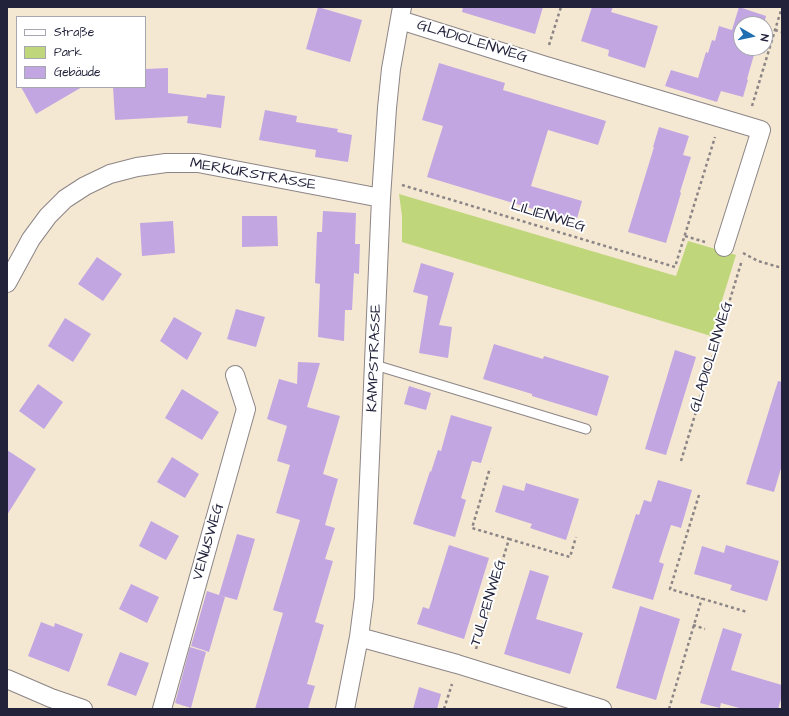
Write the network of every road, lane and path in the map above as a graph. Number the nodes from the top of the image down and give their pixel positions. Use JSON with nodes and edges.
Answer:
{"nodes":[{"id":1,"x":560,"y":7,"type":"edge"},
{"id":2,"x":782,"y":7,"type":"edge"},
{"id":3,"x":401,"y":14,"type":"edge"},
{"id":4,"x":775,"y":30,"type":"junction"},
{"id":5,"x":782,"y":32,"type":"edge"},
{"id":6,"x":543,"y":65,"type":"junction"},
{"id":7,"x":721,"y":118,"type":"junction"},
{"id":8,"x":746,"y":125,"type":"junction"},
{"id":9,"x":382,"y":179,"type":"junction"},
{"id":10,"x":381,"y":198,"type":"junction"},
{"id":11,"x":724,"y":247,"type":"dead end"},
{"id":12,"x":744,"y":253,"type":"dead end"},
{"id":13,"x":7,"y":283,"type":"edge"},
{"id":14,"x":375,"y":365,"type":"junction"},
{"id":15,"x":235,"y":376,"type":"dead end"},
{"id":16,"x":586,"y":429,"type":"dead end"},
{"id":17,"x":681,"y":461,"type":"dead end"},
{"id":18,"x":490,"y":468,"type":"dead end"},
{"id":19,"x":699,"y":496,"type":"dead end"},
{"id":20,"x":576,"y":537,"type":"dead end"},
{"id":21,"x":509,"y":539,"type":"junction"},
{"id":22,"x":702,"y":598,"type":"junction"},
{"id":23,"x":748,"y":612,"type":"dead end"},
{"id":24,"x":693,"y":625,"type":"junction"},
{"id":25,"x":705,"y":629,"type":"dead end"},
{"id":26,"x":359,"y":637,"type":"junction"},
{"id":27,"x":464,"y":666,"type":"junction"},
{"id":28,"x":7,"y":679,"type":"edge"},
{"id":29,"x":83,"y":709,"type":"edge"},
{"id":30,"x":162,"y":709,"type":"edge"},
{"id":31,"x":345,"y":709,"type":"edge"},
{"id":32,"x":444,"y":709,"type":"edge"},
{"id":33,"x":602,"y":709,"type":"edge"},
{"id":34,"x":669,"y":709,"type":"edge"}],
"edges":[{"from":1,"to":6,"type":"path","name":"GLADIOLENWEG"},
{"from":2,"to":4,"type":"path"},
{"from":3,"to":6,"type":"street","name":"GLADIOLENWEG"},
{"from":3,"to":9,"type":"street","name":"KAMPSTRASSE"},
{"from":4,"to":5,"type":"path"},
{"from":4,"to":8,"type":"path"},
{"from":6,"to":7,"type":"street","name":"GLADIOLENWEG"},
{"from":7,"to":8,"type":"street","name":"GLADIOLENWEG"},
{"from":7,"to":9,"type":"path","name":"LILIENWEG"},
{"from":8,"to":11,"type":"street","name":"GLADIOLENWEG"},
{"from":9,"to":10,"type":"street","name":"KAMPSTRASSE"},
{"from":10,"to":13,"type":"street","name":"MERKURSTRASSE"},
{"from":10,"to":14,"type":"street","name":"KAMPSTRASSE"},
{"from":12,"to":17,"type":"path","name":"GLADIOLENWEG"},
{"from":14,"to":16,"type":"lane"},
{"from":14,"to":26,"type":"street","name":"KAMPSTRASSE"},
{"from":15,"to":30,"type":"street","name":"VENUSWEG"},
{"from":18,"to":21,"type":"path"},
{"from":19,"to":22,"type":"path"},
{"from":20,"to":21,"type":"path"},
{"from":21,"to":27,"type":"path","name":"TULPENWEG"},
{"from":22,"to":23,"type":"path"},
{"from":22,"to":24,"type":"path"},
{"from":24,"to":25,"type":"path"},
{"from":24,"to":34,"type":"path"},
{"from":26,"to":27,"type":"street"},
{"from":26,"to":31,"type":"street","name":"KAMPSTRASSE"},
{"from":27,"to":32,"type":"path","name":"TULPENWEG"},
{"from":27,"to":33,"type":"street"},
{"from":28,"to":29,"type":"street"}]}
